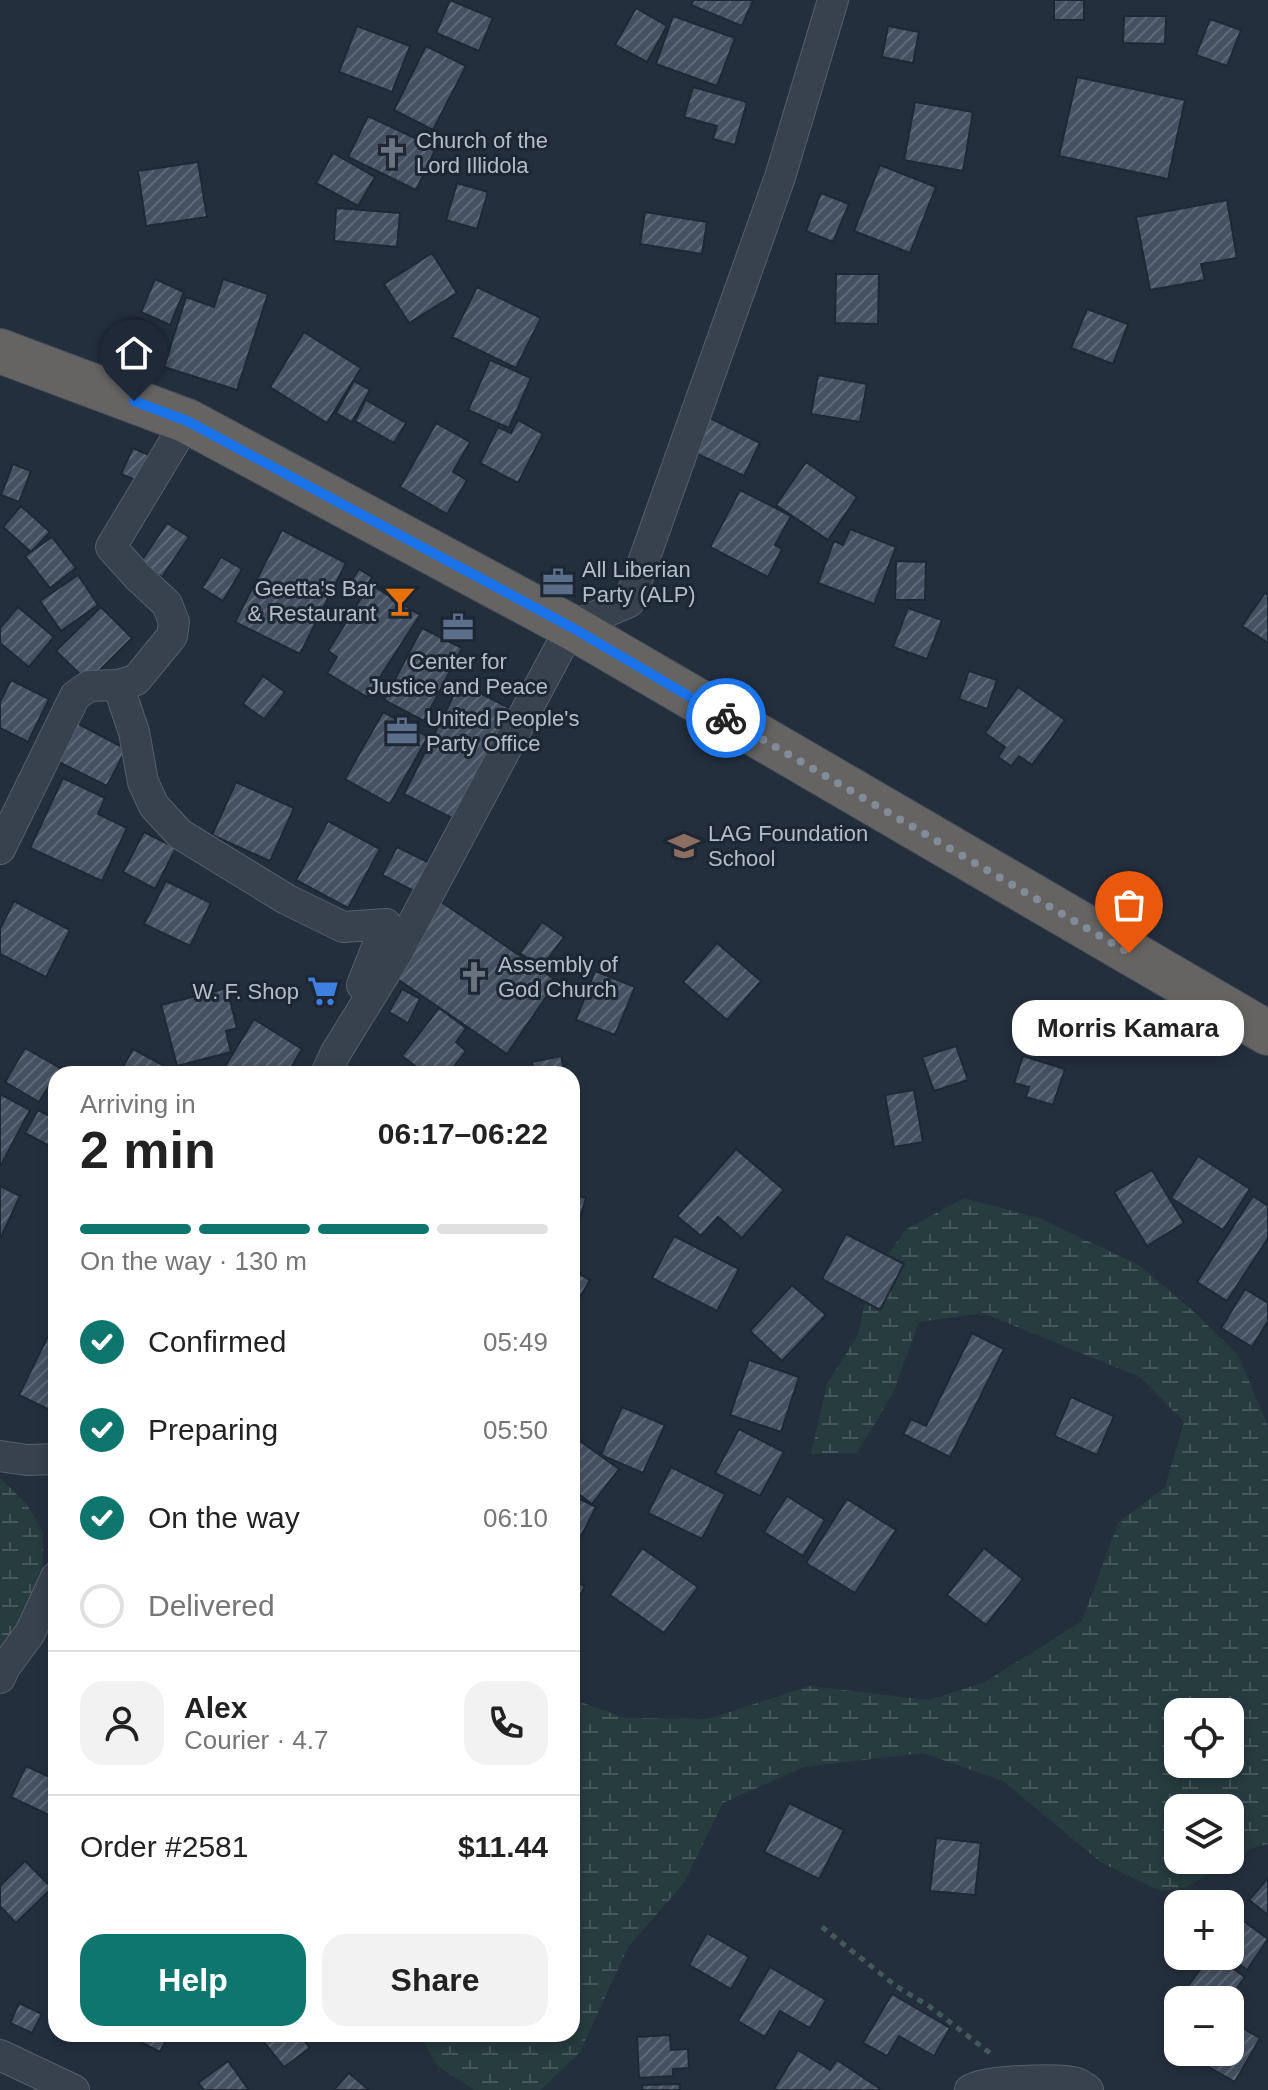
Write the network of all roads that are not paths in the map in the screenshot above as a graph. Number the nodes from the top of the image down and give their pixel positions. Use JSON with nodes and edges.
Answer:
{"nodes":[{"id":1,"x":833,"y":0,"type":"edge"},
{"id":2,"x":0,"y":351,"type":"edge"},
{"id":3,"x":187,"y":421,"type":"junction"},
{"id":4,"x":571,"y":627,"type":"junction"},
{"id":5,"x":118,"y":685,"type":"junction"},
{"id":6,"x":0,"y":849,"type":"edge"},
{"id":7,"x":1268,"y":1033,"type":"edge"},
{"id":8,"x":331,"y":1064,"type":"edge"},
{"id":9,"x":0,"y":1456,"type":"edge"},
{"id":10,"x":48,"y":1459,"type":"edge"},
{"id":11,"x":48,"y":1594,"type":"edge"},
{"id":12,"x":0,"y":1678,"type":"edge"},
{"id":13,"x":0,"y":2055,"type":"edge"},
{"id":14,"x":74,"y":2090,"type":"edge"},
{"id":15,"x":970,"y":2090,"type":"edge"},
{"id":16,"x":1088,"y":2090,"type":"edge"}],
"edges":[{"from":1,"to":4,"type":"street"},
{"from":2,"to":3,"type":"highway"},
{"from":3,"to":4,"type":"highway"},
{"from":3,"to":5,"type":"street"},
{"from":4,"to":7,"type":"highway"},
{"from":4,"to":8,"type":"street"},
{"from":5,"to":6,"type":"street"},
{"from":5,"to":8,"type":"street"},
{"from":9,"to":10,"type":"street"},
{"from":11,"to":12,"type":"street"},
{"from":13,"to":14,"type":"street"},
{"from":15,"to":16,"type":"street"}]}
